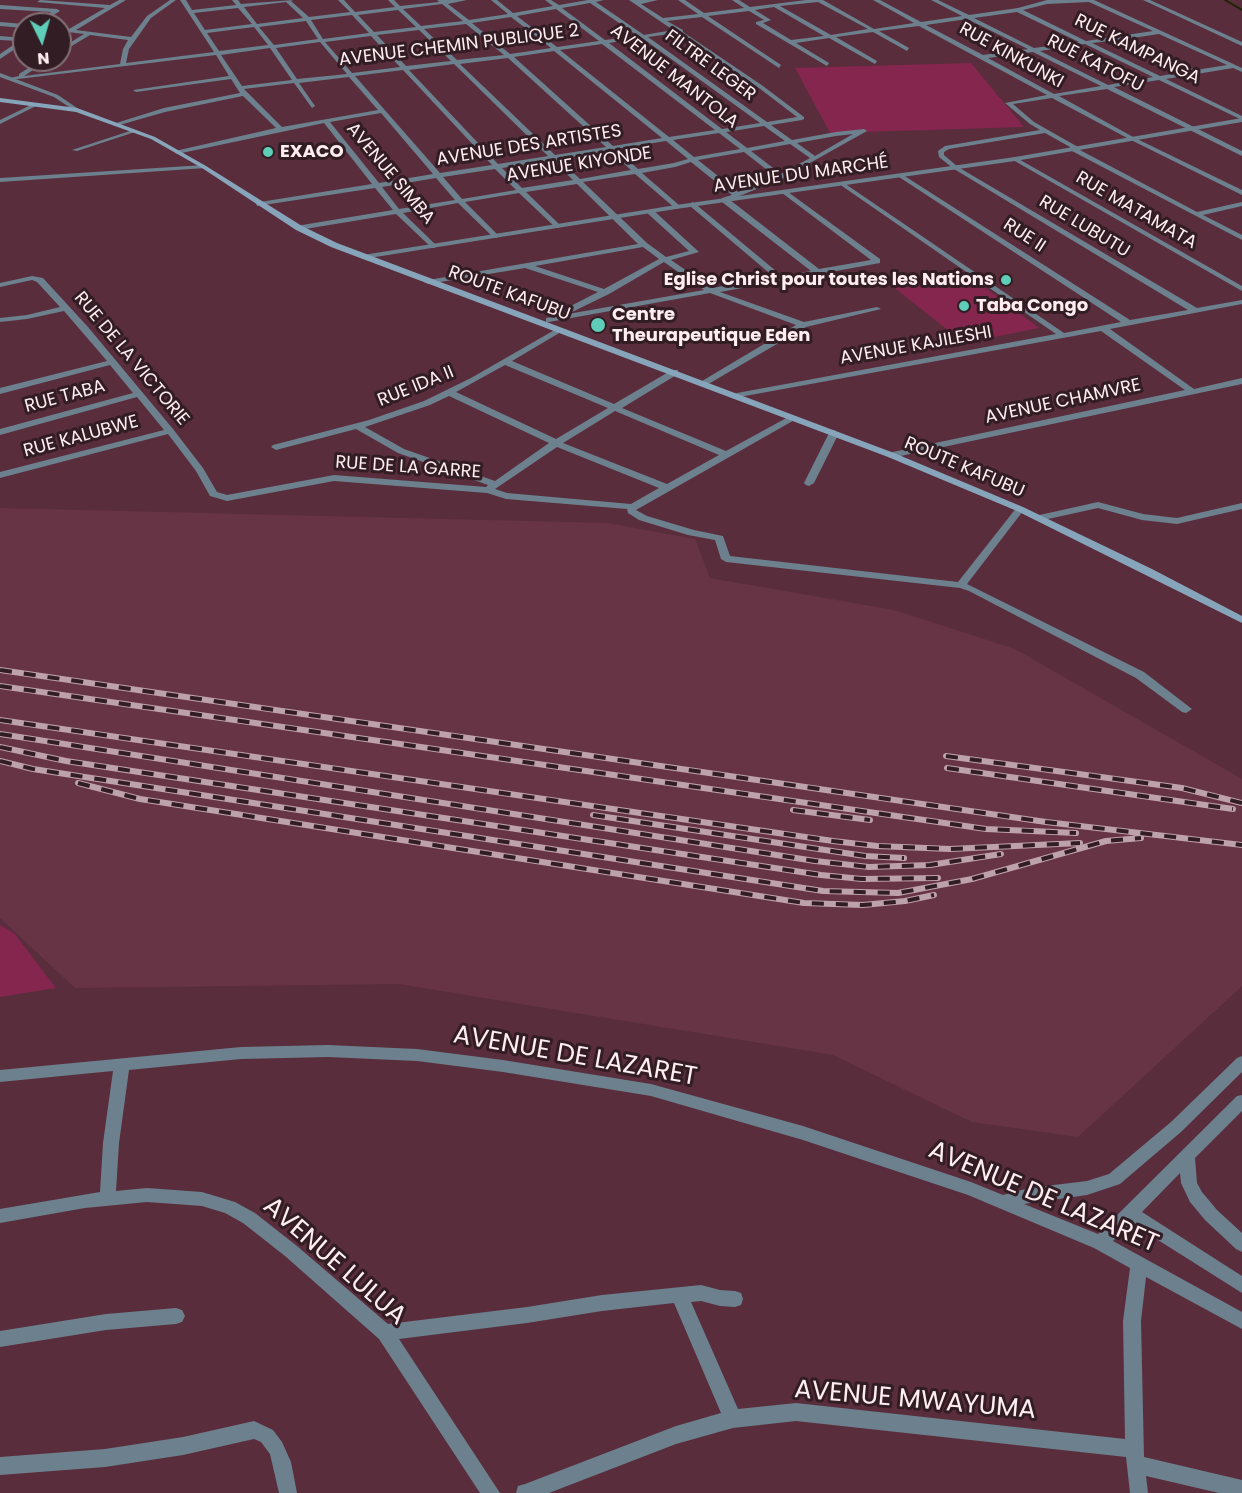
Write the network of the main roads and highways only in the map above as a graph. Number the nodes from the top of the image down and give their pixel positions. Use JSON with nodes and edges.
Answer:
{"nodes":[{"id":1,"x":0,"y":100,"type":"edge"},
{"id":2,"x":1242,"y":620,"type":"edge"}],
"edges":[{"from":1,"to":2,"type":"main road","name":"ROUTE KAFUBU"}]}
